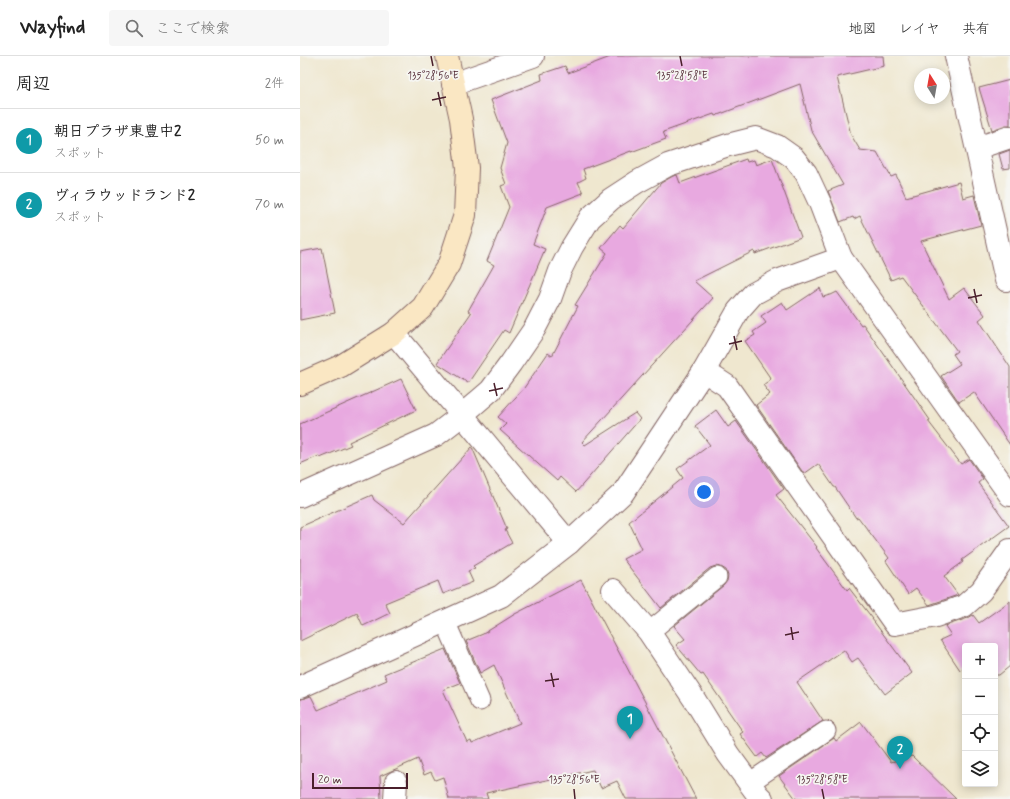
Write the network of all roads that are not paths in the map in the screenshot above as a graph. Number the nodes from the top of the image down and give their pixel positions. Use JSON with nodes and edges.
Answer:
{"nodes":[{"id":1,"x":447,"y":56,"type":"edge"},
{"id":2,"x":533,"y":56,"type":"edge"},
{"id":3,"x":956,"y":56,"type":"edge"},
{"id":4,"x":453,"y":84,"type":"junction"},
{"id":5,"x":1010,"y":137,"type":"edge"},
{"id":6,"x":977,"y":148,"type":"junction"},
{"id":7,"x":841,"y":258,"type":"junction"},
{"id":8,"x":1006,"y":280,"type":"dead end"},
{"id":9,"x":394,"y":333,"type":"junction"},
{"id":10,"x":704,"y":371,"type":"junction"},
{"id":11,"x":300,"y":384,"type":"edge"},
{"id":12,"x":462,"y":415,"type":"junction"},
{"id":13,"x":1010,"y":495,"type":"edge"},
{"id":14,"x":300,"y":496,"type":"edge"},
{"id":15,"x":569,"y":543,"type":"junction"},
{"id":16,"x":1010,"y":550,"type":"edge"},
{"id":17,"x":717,"y":577,"type":"dead end"},
{"id":18,"x":613,"y":590,"type":"dead end"},
{"id":19,"x":444,"y":621,"type":"junction"},
{"id":20,"x":650,"y":632,"type":"junction"},
{"id":21,"x":300,"y":686,"type":"edge"},
{"id":22,"x":480,"y":701,"type":"dead end"},
{"id":23,"x":826,"y":731,"type":"dead end"},
{"id":24,"x":756,"y":791,"type":"edge"}],
"edges":[{"from":1,"to":4,"type":"street"},
{"from":2,"to":4,"type":"street"},
{"from":3,"to":6,"type":"street"},
{"from":4,"to":9,"type":"street"},
{"from":5,"to":6,"type":"street"},
{"from":6,"to":8,"type":"street"},
{"from":7,"to":10,"type":"street"},
{"from":7,"to":12,"type":"street"},
{"from":7,"to":13,"type":"street"},
{"from":9,"to":11,"type":"street"},
{"from":9,"to":12,"type":"street"},
{"from":10,"to":15,"type":"street"},
{"from":10,"to":16,"type":"street"},
{"from":12,"to":14,"type":"street"},
{"from":12,"to":15,"type":"street"},
{"from":15,"to":19,"type":"street"},
{"from":17,"to":20,"type":"lane"},
{"from":18,"to":20,"type":"street"},
{"from":19,"to":21,"type":"street"},
{"from":19,"to":22,"type":"lane"},
{"from":20,"to":24,"type":"street"},
{"from":23,"to":24,"type":"lane"}]}
